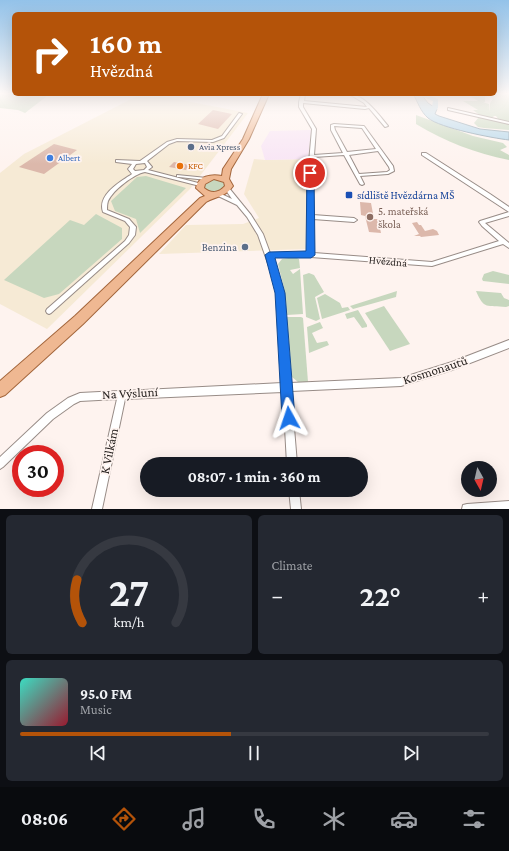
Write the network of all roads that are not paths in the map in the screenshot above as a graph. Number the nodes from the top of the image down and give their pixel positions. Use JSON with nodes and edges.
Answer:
{"nodes":[{"id":1,"x":238,"y":117,"type":"edge"},
{"id":2,"x":255,"y":117,"type":"edge"},
{"id":3,"x":306,"y":117,"type":"edge"},
{"id":4,"x":378,"y":117,"type":"edge"},
{"id":5,"x":485,"y":117,"type":"edge"},
{"id":6,"x":509,"y":122,"type":"edge"},
{"id":7,"x":386,"y":126,"type":"dead end"},
{"id":8,"x":250,"y":128,"type":"junction"},
{"id":9,"x":379,"y":150,"type":"junction"},
{"id":10,"x":156,"y":153,"type":"junction"},
{"id":11,"x":346,"y":154,"type":"junction"},
{"id":12,"x":424,"y":154,"type":"dead end"},
{"id":13,"x":311,"y":156,"type":"junction"},
{"id":14,"x":142,"y":162,"type":"junction"},
{"id":15,"x":136,"y":163,"type":"junction"},
{"id":16,"x":130,"y":168,"type":"junction"},
{"id":17,"x":148,"y":168,"type":"junction"},
{"id":18,"x":137,"y":173,"type":"junction"},
{"id":19,"x":358,"y":175,"type":"junction"},
{"id":20,"x":211,"y":178,"type":"junction"},
{"id":21,"x":226,"y":180,"type":"junction"},
{"id":22,"x":121,"y":184,"type":"junction"},
{"id":23,"x":362,"y":184,"type":"dead end"},
{"id":24,"x":200,"y":186,"type":"junction"},
{"id":25,"x":227,"y":189,"type":"junction"},
{"id":26,"x":214,"y":194,"type":"junction"},
{"id":27,"x":240,"y":205,"type":"junction"},
{"id":28,"x":509,"y":210,"type":"edge"},
{"id":29,"x":509,"y":214,"type":"edge"},
{"id":30,"x":310,"y":217,"type":"junction"},
{"id":31,"x":354,"y":220,"type":"dead end"},
{"id":32,"x":503,"y":242,"type":"junction"},
{"id":33,"x":159,"y":243,"type":"junction"},
{"id":34,"x":509,"y":246,"type":"edge"},
{"id":35,"x":269,"y":255,"type":"junction"},
{"id":36,"x":311,"y":255,"type":"junction"},
{"id":37,"x":48,"y":311,"type":"dead end"},
{"id":38,"x":509,"y":344,"type":"edge"},
{"id":39,"x":286,"y":388,"type":"junction"},
{"id":40,"x":0,"y":390,"type":"edge"},
{"id":41,"x":122,"y":394,"type":"junction"},
{"id":42,"x":291,"y":457,"type":"edge"},
{"id":43,"x":0,"y":464,"type":"edge"},
{"id":44,"x":295,"y":497,"type":"edge"},
{"id":45,"x":509,"y":506,"type":"edge"},
{"id":46,"x":97,"y":509,"type":"edge"},
{"id":47,"x":296,"y":509,"type":"edge"},
{"id":48,"x":467,"y":509,"type":"edge"}],
"edges":[{"from":1,"to":10,"type":"street"},
{"from":2,"to":8,"type":"main road"},
{"from":3,"to":13,"type":"street"},
{"from":4,"to":7,"type":"street"},
{"from":5,"to":6,"type":"street"},
{"from":8,"to":20,"type":"main road"},
{"from":8,"to":21,"type":"main road"},
{"from":9,"to":11,"type":"street"},
{"from":9,"to":11,"type":"street"},
{"from":9,"to":19,"type":"street"},
{"from":10,"to":14,"type":"street"},
{"from":10,"to":17,"type":"street"},
{"from":11,"to":13,"type":"street"},
{"from":11,"to":19,"type":"street"},
{"from":12,"to":28,"type":"street"},
{"from":13,"to":30,"type":"street"},
{"from":14,"to":15,"type":"street"},
{"from":14,"to":17,"type":"street"},
{"from":15,"to":16,"type":"street"},
{"from":15,"to":16,"type":"street"},
{"from":16,"to":18,"type":"street"},
{"from":16,"to":22,"type":"street"},
{"from":17,"to":18,"type":"street"},
{"from":17,"to":20,"type":"street"},
{"from":17,"to":24,"type":"street"},
{"from":18,"to":22,"type":"street"},
{"from":19,"to":23,"type":"street"},
{"from":20,"to":21,"type":"main road"},
{"from":20,"to":24,"type":"main road"},
{"from":21,"to":25,"type":"main road"},
{"from":22,"to":37,"type":"street"},
{"from":24,"to":26,"type":"main road"},
{"from":24,"to":33,"type":"main road"},
{"from":25,"to":26,"type":"main road"},
{"from":25,"to":27,"type":"street"},
{"from":26,"to":27,"type":"street"},
{"from":26,"to":33,"type":"main road"},
{"from":27,"to":35,"type":"street"},
{"from":29,"to":32,"type":"street"},
{"from":30,"to":31,"type":"street"},
{"from":30,"to":36,"type":"street"},
{"from":32,"to":34,"type":"street"},
{"from":32,"to":36,"type":"street","name":"Hvězdná"},
{"from":33,"to":40,"type":"main road"},
{"from":35,"to":36,"type":"street","name":"Hvězdná"},
{"from":35,"to":39,"type":"street"},
{"from":38,"to":39,"type":"street","name":"Kosmonautů"},
{"from":39,"to":41,"type":"street","name":"Na Výsluní"},
{"from":39,"to":42,"type":"street"},
{"from":41,"to":43,"type":"street","name":"Na Výsluní"},
{"from":41,"to":46,"type":"street","name":"K Vilkám"},
{"from":44,"to":47,"type":"street"},
{"from":45,"to":48,"type":"street"}]}
